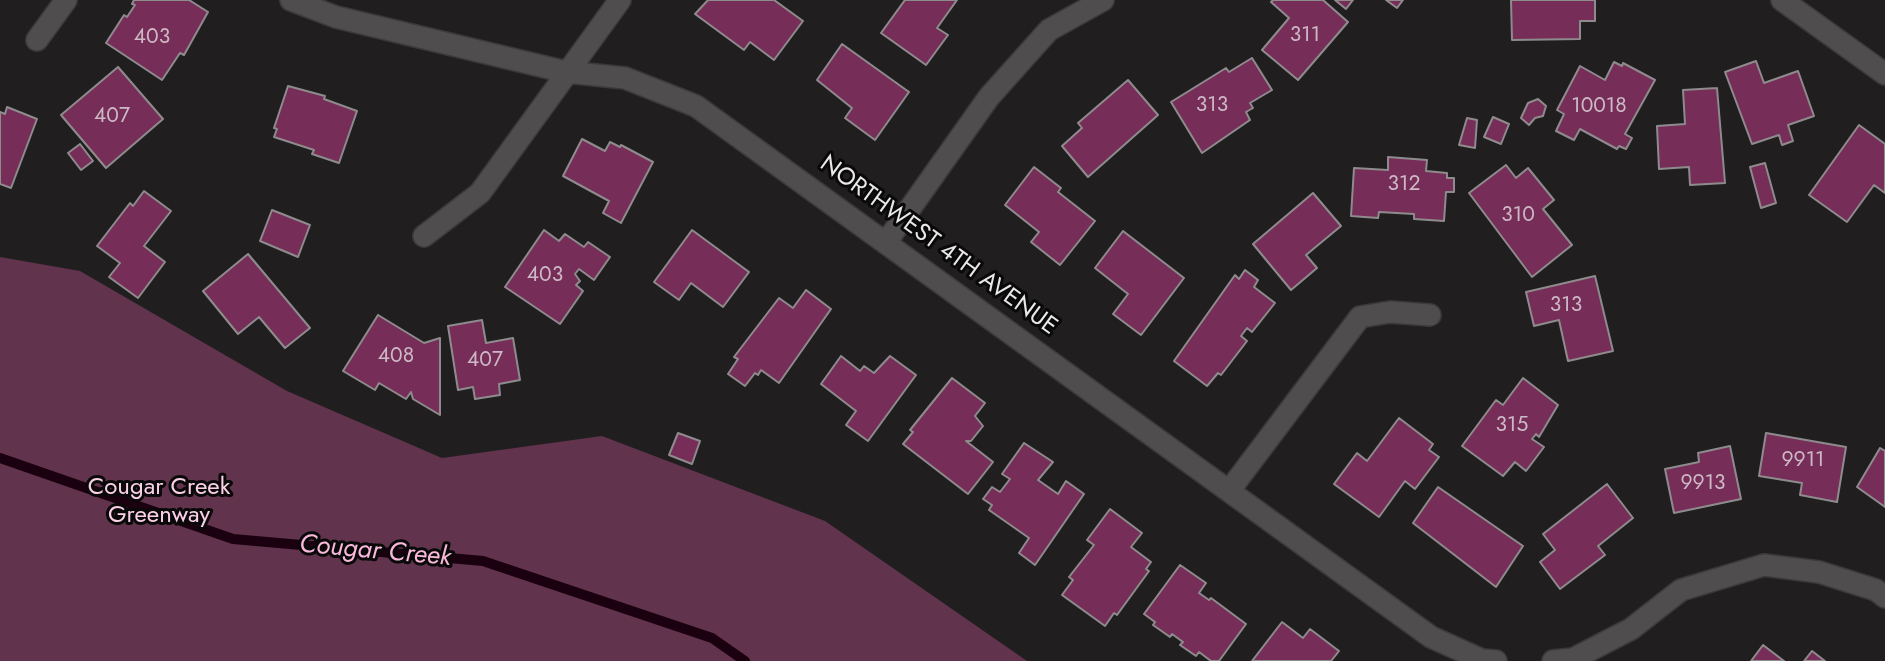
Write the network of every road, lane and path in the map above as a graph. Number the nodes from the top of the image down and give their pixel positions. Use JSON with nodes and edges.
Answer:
{"nodes":[{"id":1,"x":66,"y":0,"type":"edge"},
{"id":2,"x":291,"y":0,"type":"edge"},
{"id":3,"x":620,"y":0,"type":"edge"},
{"id":4,"x":1103,"y":0,"type":"edge"},
{"id":5,"x":1782,"y":0,"type":"edge"},
{"id":6,"x":37,"y":40,"type":"dead end"},
{"id":7,"x":566,"y":72,"type":"junction"},
{"id":8,"x":1885,"y":74,"type":"edge"},
{"id":9,"x":424,"y":236,"type":"dead end"},
{"id":10,"x":887,"y":241,"type":"junction"},
{"id":11,"x":1430,"y":315,"type":"dead end"},
{"id":12,"x":1229,"y":491,"type":"junction"},
{"id":13,"x":1885,"y":597,"type":"edge"},
{"id":14,"x":1496,"y":661,"type":"edge"},
{"id":15,"x":1553,"y":661,"type":"edge"}],
"edges":[{"from":1,"to":6,"type":"street"},
{"from":2,"to":7,"type":"street","name":"NORTHWEST 4TH AVENUE"},
{"from":3,"to":7,"type":"street"},
{"from":4,"to":10,"type":"street"},
{"from":5,"to":8,"type":"street"},
{"from":7,"to":9,"type":"street"},
{"from":7,"to":10,"type":"street","name":"NORTHWEST 4TH AVENUE"},
{"from":10,"to":12,"type":"street","name":"NORTHWEST 4TH AVENUE"},
{"from":11,"to":12,"type":"street"},
{"from":12,"to":14,"type":"street","name":"NORTHWEST 4TH AVENUE"},
{"from":13,"to":15,"type":"street"}]}
